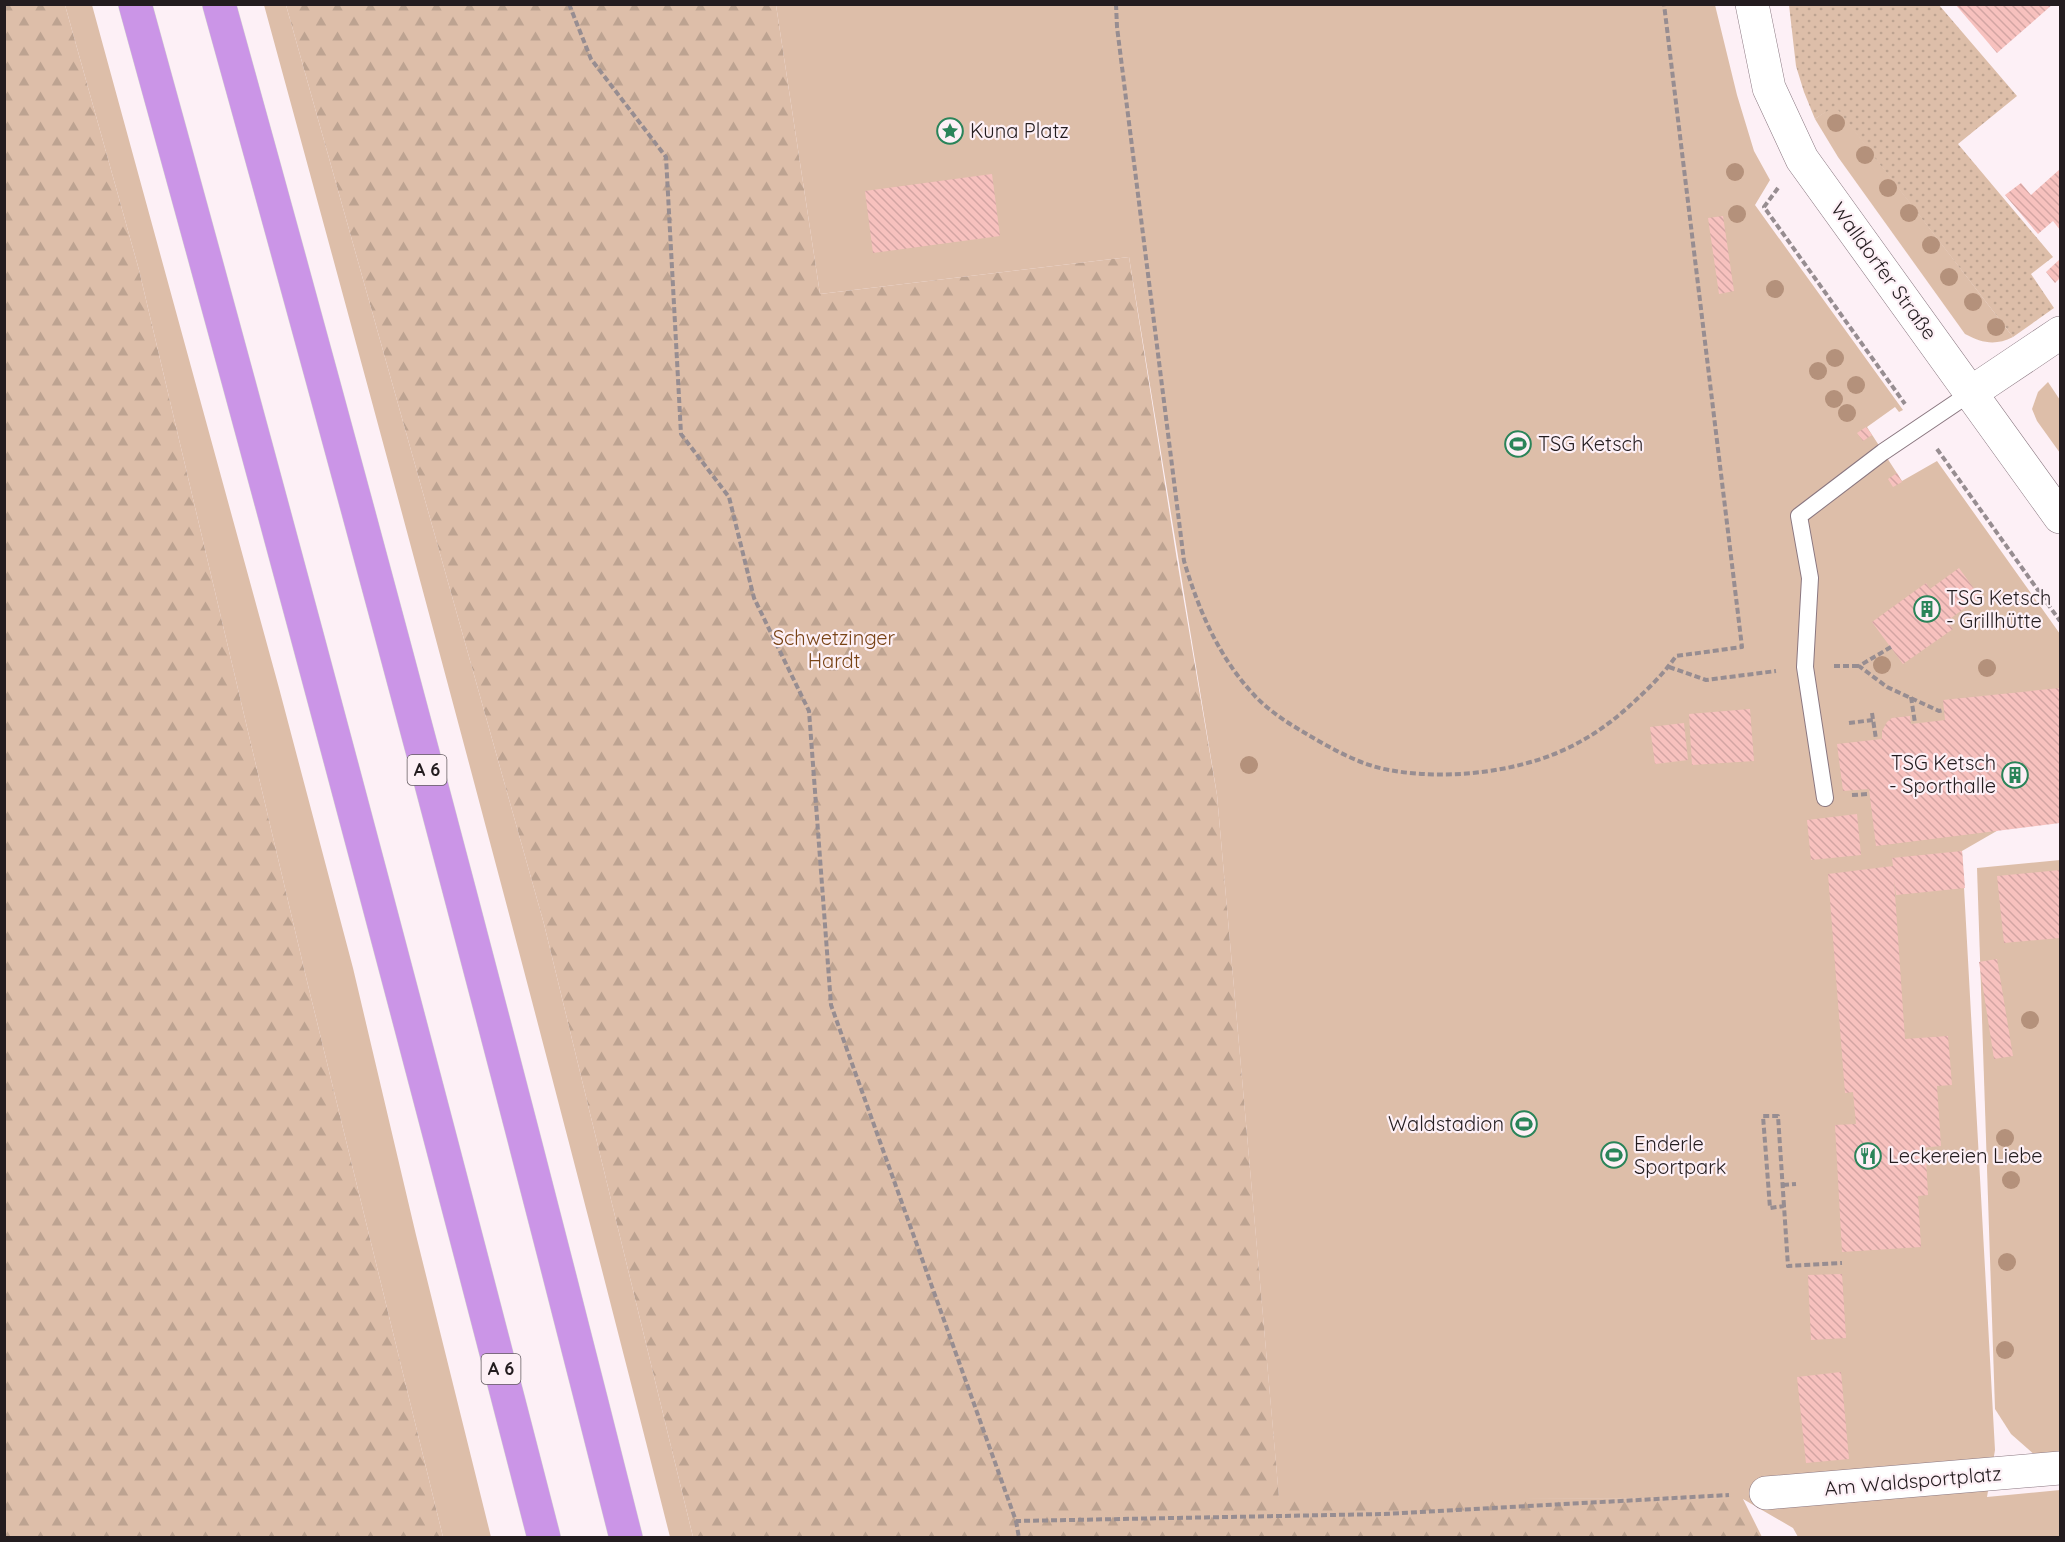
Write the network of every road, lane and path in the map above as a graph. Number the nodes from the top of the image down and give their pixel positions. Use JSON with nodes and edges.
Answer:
{"nodes":[{"id":1,"x":135,"y":4,"type":"edge"},
{"id":2,"x":219,"y":4,"type":"edge"},
{"id":3,"x":569,"y":4,"type":"edge"},
{"id":4,"x":1116,"y":4,"type":"edge"},
{"id":5,"x":1664,"y":4,"type":"edge"},
{"id":6,"x":1752,"y":4,"type":"edge"},
{"id":7,"x":1782,"y":183,"type":"dead end"},
{"id":8,"x":2061,"y":333,"type":"edge"},
{"id":9,"x":1972,"y":392,"type":"junction"},
{"id":10,"x":1921,"y":426,"type":"junction"},
{"id":11,"x":2061,"y":517,"type":"edge"},
{"id":12,"x":2061,"y":621,"type":"edge"},
{"id":13,"x":1891,"y":647,"type":"dead end"},
{"id":14,"x":1669,"y":667,"type":"junction"},
{"id":15,"x":1805,"y":667,"type":"junction"},
{"id":16,"x":1911,"y":697,"type":"junction"},
{"id":17,"x":1944,"y":710,"type":"dead end"},
{"id":18,"x":1872,"y":713,"type":"dead end"},
{"id":19,"x":1873,"y":720,"type":"junction"},
{"id":20,"x":1849,"y":723,"type":"dead end"},
{"id":21,"x":1915,"y":723,"type":"dead end"},
{"id":22,"x":1876,"y":739,"type":"dead end"},
{"id":23,"x":1825,"y":798,"type":"dead end"},
{"id":24,"x":1796,"y":1184,"type":"dead end"},
{"id":25,"x":1783,"y":1185,"type":"junction"},
{"id":26,"x":1784,"y":1206,"type":"junction"},
{"id":27,"x":1842,"y":1263,"type":"dead end"},
{"id":28,"x":2061,"y":1468,"type":"edge"},
{"id":29,"x":1766,"y":1493,"type":"joint"},
{"id":30,"x":1016,"y":1521,"type":"junction"},
{"id":31,"x":544,"y":1538,"type":"edge"},
{"id":32,"x":626,"y":1538,"type":"edge"},
{"id":33,"x":1019,"y":1538,"type":"edge"}],
"edges":[{"from":1,"to":31,"type":"highway","number":"A 6"},
{"from":2,"to":32,"type":"highway","number":"A 6"},
{"from":3,"to":30,"type":"path"},
{"from":4,"to":14,"type":"path"},
{"from":5,"to":14,"type":"path"},
{"from":6,"to":9,"type":"street","name":"Walldorfer Straße"},
{"from":7,"to":10,"type":"path"},
{"from":8,"to":9,"type":"street"},
{"from":9,"to":10,"type":"lane"},
{"from":9,"to":11,"type":"street","name":"Walldorfer Straße"},
{"from":10,"to":12,"type":"path"},
{"from":10,"to":15,"type":"lane"},
{"from":13,"to":16,"type":"path"},
{"from":14,"to":15,"type":"path"},
{"from":15,"to":23,"type":"lane"},
{"from":16,"to":17,"type":"path"},
{"from":16,"to":21,"type":"path"},
{"from":18,"to":19,"type":"path"},
{"from":19,"to":20,"type":"path"},
{"from":19,"to":22,"type":"path"},
{"from":24,"to":25,"type":"path"},
{"from":25,"to":26,"type":"path"},
{"from":25,"to":26,"type":"path"},
{"from":26,"to":27,"type":"path"},
{"from":28,"to":29,"type":"street","name":"Am Waldsportplatz"},
{"from":29,"to":30,"type":"path"},
{"from":30,"to":33,"type":"path"}]}
